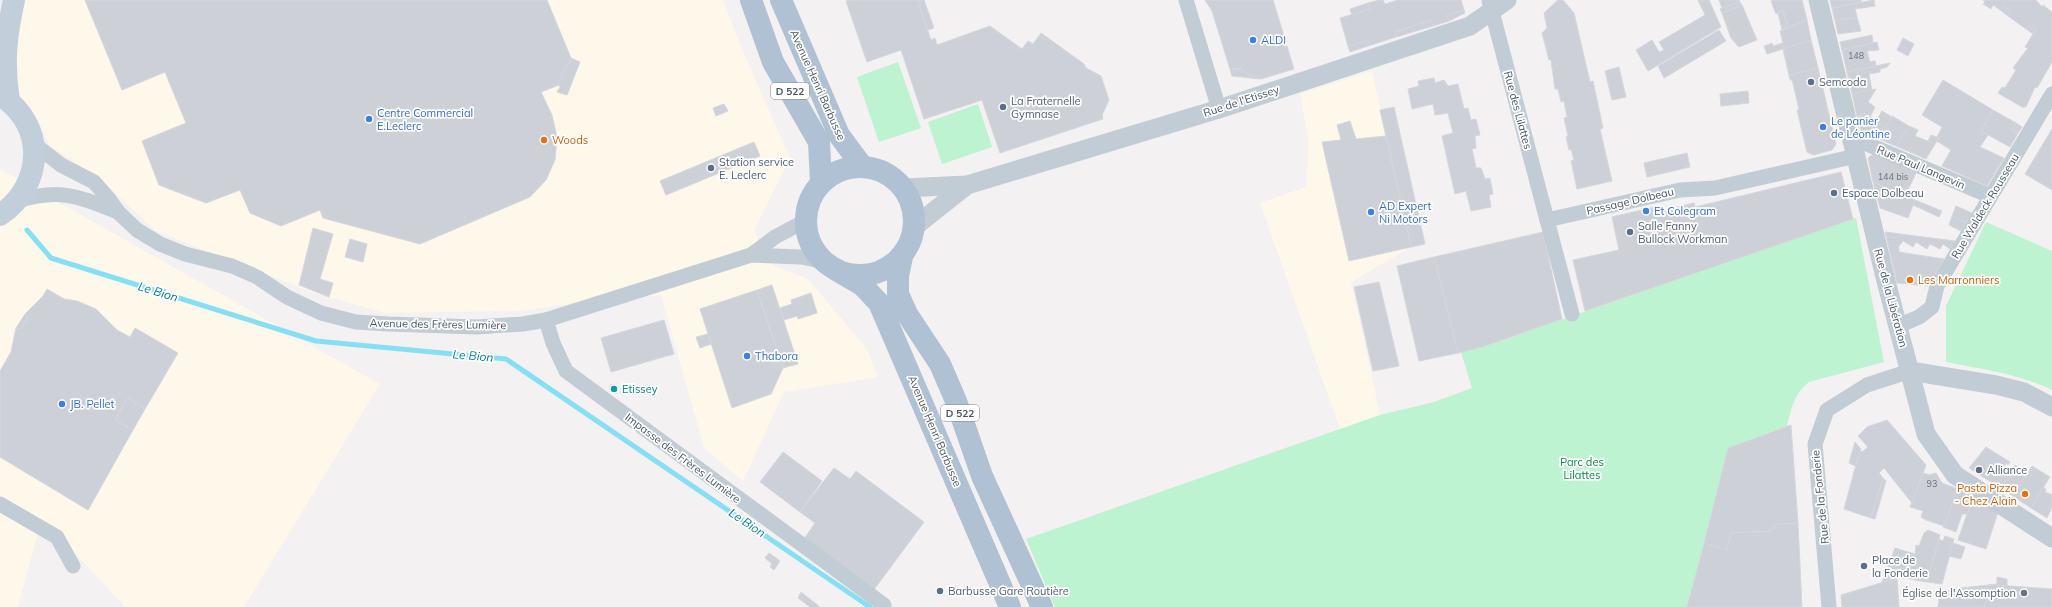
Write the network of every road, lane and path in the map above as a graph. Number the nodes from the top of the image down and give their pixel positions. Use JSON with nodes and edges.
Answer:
{"nodes":[{"id":1,"x":14,"y":0,"type":"edge"},
{"id":2,"x":752,"y":0,"type":"edge"},
{"id":3,"x":780,"y":0,"type":"edge"},
{"id":4,"x":1186,"y":0,"type":"edge"},
{"id":5,"x":1507,"y":0,"type":"edge"},
{"id":6,"x":1818,"y":0,"type":"edge"},
{"id":7,"x":1490,"y":5,"type":"edge"},
{"id":8,"x":4,"y":38,"type":"edge"},
{"id":9,"x":2052,"y":94,"type":"edge"},
{"id":10,"x":5,"y":98,"type":"edge"},
{"id":11,"x":1219,"y":109,"type":"junction"},
{"id":12,"x":1853,"y":138,"type":"junction"},
{"id":13,"x":34,"y":144,"type":"junction"},
{"id":14,"x":1856,"y":156,"type":"junction"},
{"id":15,"x":862,"y":166,"type":"junction"},
{"id":16,"x":821,"y":183,"type":"junction"},
{"id":17,"x":967,"y":185,"type":"junction"},
{"id":18,"x":904,"y":188,"type":"junction"},
{"id":19,"x":1990,"y":196,"type":"junction"},
{"id":20,"x":17,"y":201,"type":"junction"},
{"id":21,"x":118,"y":212,"type":"junction"},
{"id":22,"x":0,"y":215,"type":"edge"},
{"id":23,"x":1547,"y":220,"type":"junction"},
{"id":24,"x":806,"y":221,"type":"junction"},
{"id":25,"x":914,"y":227,"type":"junction"},
{"id":26,"x":751,"y":255,"type":"junction"},
{"id":27,"x":902,"y":257,"type":"junction"},
{"id":28,"x":832,"y":267,"type":"junction"},
{"id":29,"x":1572,"y":314,"type":"dead end"},
{"id":30,"x":546,"y":320,"type":"junction"},
{"id":31,"x":1898,"y":326,"type":"junction"},
{"id":32,"x":1910,"y":371,"type":"junction"},
{"id":33,"x":2052,"y":407,"type":"edge"},
{"id":34,"x":0,"y":504,"type":"edge"},
{"id":35,"x":2052,"y":538,"type":"edge"},
{"id":36,"x":73,"y":566,"type":"dead end"},
{"id":37,"x":884,"y":605,"type":"dead end"},
{"id":38,"x":1010,"y":607,"type":"edge"},
{"id":39,"x":1042,"y":607,"type":"edge"},
{"id":40,"x":1829,"y":607,"type":"edge"}],
"edges":[{"from":1,"to":8,"type":"main road"},
{"from":2,"to":16,"type":"main road","name":"Avenue Henri Barbusse","number":"D 522"},
{"from":3,"to":15,"type":"main road","name":"Avenue Henri Barbusse","number":"D 522"},
{"from":4,"to":11,"type":"street"},
{"from":5,"to":7,"type":"street","name":"Rue de l'Etissey"},
{"from":6,"to":12,"type":"street","name":"Rue de la Libération"},
{"from":7,"to":11,"type":"street","name":"Rue de l'Etissey"},
{"from":7,"to":23,"type":"street","name":"Rue des Lilattes"},
{"from":8,"to":10,"type":"main road"},
{"from":9,"to":19,"type":"street","name":"Rue Waldeck Rousseau"},
{"from":10,"to":13,"type":"main road"},
{"from":11,"to":17,"type":"street","name":"Rue de l'Etissey"},
{"from":12,"to":14,"type":"street","name":"Rue de la Libération"},
{"from":12,"to":19,"type":"street","name":"Rue Paul Langevin"},
{"from":13,"to":20,"type":"main road"},
{"from":13,"to":21,"type":"street","name":"Avenue des Frères Lumière"},
{"from":14,"to":23,"type":"street","name":"Passage Dolbeau"},
{"from":14,"to":31,"type":"street","name":"Rue de la Libération"},
{"from":15,"to":16,"type":"main road"},
{"from":15,"to":18,"type":"main road"},
{"from":16,"to":24,"type":"main road"},
{"from":17,"to":18,"type":"street","name":"Rue de l'Etissey"},
{"from":17,"to":25,"type":"street","name":"Rue de l'Etissey"},
{"from":18,"to":25,"type":"main road"},
{"from":19,"to":31,"type":"street","name":"Rue Waldeck Rousseau"},
{"from":20,"to":21,"type":"street","name":"Avenue des Frères Lumière"},
{"from":20,"to":22,"type":"main road"},
{"from":21,"to":30,"type":"street","name":"Avenue des Frères Lumière"},
{"from":23,"to":29,"type":"street"},
{"from":24,"to":26,"type":"street","name":"Avenue des Frères Lumière"},
{"from":24,"to":28,"type":"main road"},
{"from":25,"to":27,"type":"main road"},
{"from":26,"to":28,"type":"street","name":"Avenue des Frères Lumière"},
{"from":26,"to":30,"type":"street","name":"Avenue des Frères Lumière"},
{"from":27,"to":28,"type":"main road"},
{"from":27,"to":39,"type":"main road","number":"D 522"},
{"from":28,"to":38,"type":"main road","name":"Avenue Henri Barbusse","number":"D 522"},
{"from":30,"to":37,"type":"street","name":"Impasse des Frères Lumière"},
{"from":31,"to":32,"type":"street","name":"Rue de la Libération"},
{"from":32,"to":33,"type":"street"},
{"from":32,"to":35,"type":"street","name":"Rue de la Libération"},
{"from":32,"to":40,"type":"street","name":"Rue de la Fonderie"},
{"from":34,"to":36,"type":"street"}]}
